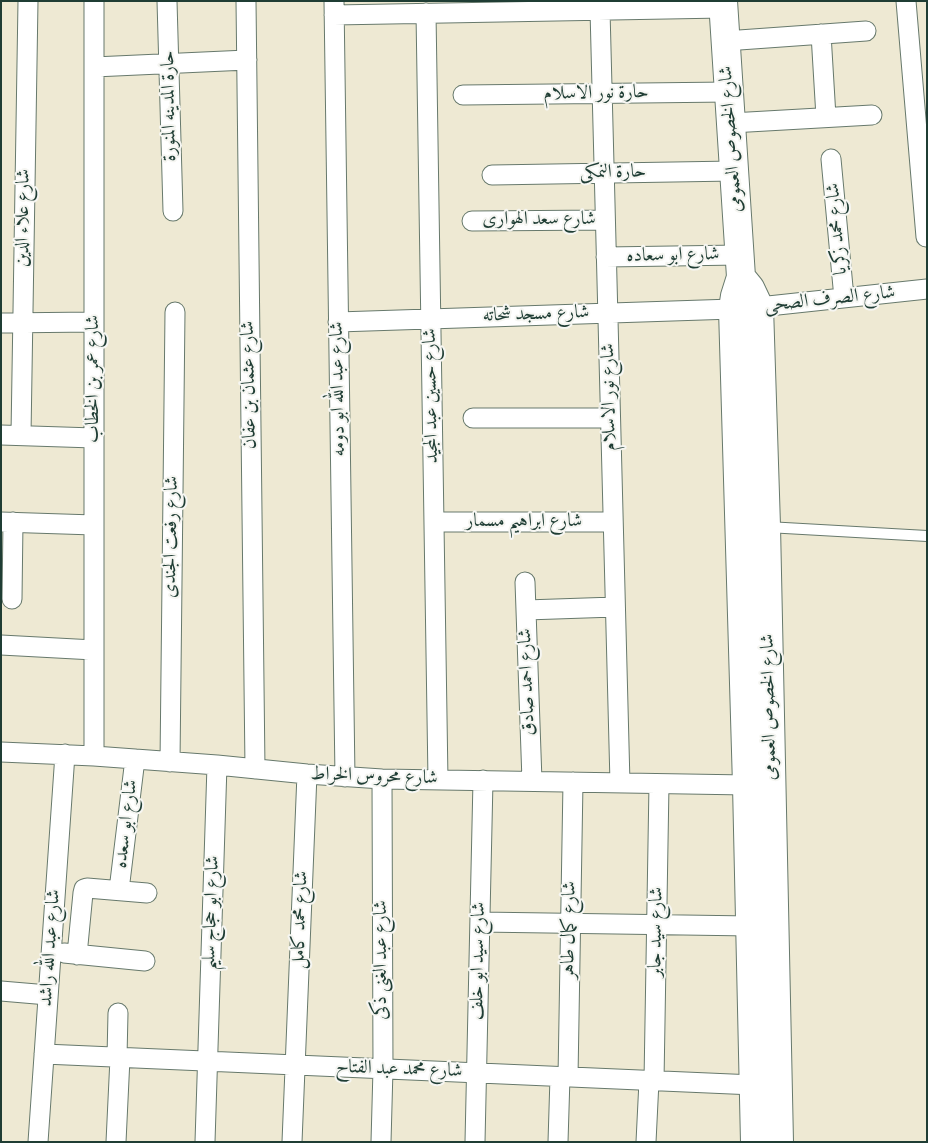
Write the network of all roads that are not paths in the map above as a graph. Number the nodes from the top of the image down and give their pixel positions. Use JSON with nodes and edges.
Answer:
{"nodes":[{"id":1,"x":28,"y":1,"type":"edge"},
{"id":2,"x":94,"y":1,"type":"edge"},
{"id":3,"x":167,"y":1,"type":"edge"},
{"id":4,"x":246,"y":1,"type":"edge"},
{"id":5,"x":906,"y":1,"type":"edge"},
{"id":6,"x":723,"y":5,"type":"edge"},
{"id":7,"x":334,"y":8,"type":"edge"},
{"id":8,"x":600,"y":10,"type":"junction"},
{"id":9,"x":426,"y":13,"type":"junction"},
{"id":10,"x":866,"y":31,"type":"dead end"},
{"id":11,"x":821,"y":34,"type":"junction"},
{"id":12,"x":725,"y":40,"type":"junction"},
{"id":13,"x":247,"y":60,"type":"junction"},
{"id":14,"x":169,"y":64,"type":"junction"},
{"id":15,"x":94,"y":68,"type":"junction"},
{"id":16,"x":729,"y":92,"type":"junction"},
{"id":17,"x":602,"y":94,"type":"junction"},
{"id":18,"x":463,"y":95,"type":"dead end"},
{"id":19,"x":872,"y":114,"type":"dead end"},
{"id":20,"x":826,"y":117,"type":"junction"},
{"id":21,"x":731,"y":123,"type":"junction"},
{"id":22,"x":832,"y":159,"type":"dead end"},
{"id":23,"x":734,"y":171,"type":"junction"},
{"id":24,"x":604,"y":173,"type":"junction"},
{"id":25,"x":492,"y":175,"type":"dead end"},
{"id":26,"x":172,"y":211,"type":"dead end"},
{"id":27,"x":605,"y":220,"type":"junction"},
{"id":28,"x":472,"y":221,"type":"dead end"},
{"id":29,"x":926,"y":237,"type":"edge"},
{"id":30,"x":606,"y":258,"type":"junction"},
{"id":31,"x":740,"y":266,"type":"junction"},
{"id":32,"x":927,"y":289,"type":"edge"},
{"id":33,"x":844,"y":298,"type":"junction"},
{"id":34,"x":746,"y":308,"type":"junction"},
{"id":35,"x":175,"y":312,"type":"dead end"},
{"id":36,"x":608,"y":313,"type":"junction"},
{"id":37,"x":431,"y":319,"type":"junction"},
{"id":38,"x":94,"y":322,"type":"junction"},
{"id":39,"x":338,"y":322,"type":"junction"},
{"id":40,"x":1,"y":323,"type":"edge"},
{"id":41,"x":22,"y":323,"type":"junction"},
{"id":42,"x":473,"y":418,"type":"dead end"},
{"id":43,"x":610,"y":418,"type":"junction"},
{"id":44,"x":1,"y":435,"type":"edge"},
{"id":45,"x":20,"y":436,"type":"junction"},
{"id":46,"x":94,"y":438,"type":"junction"},
{"id":47,"x":7,"y":522,"type":"edge"},
{"id":48,"x":434,"y":522,"type":"junction"},
{"id":49,"x":613,"y":522,"type":"junction"},
{"id":50,"x":94,"y":526,"type":"junction"},
{"id":51,"x":766,"y":526,"type":"junction"},
{"id":52,"x":927,"y":536,"type":"edge"},
{"id":53,"x":525,"y":582,"type":"dead end"},
{"id":54,"x":12,"y":599,"type":"dead end"},
{"id":55,"x":615,"y":607,"type":"junction"},
{"id":56,"x":526,"y":610,"type":"junction"},
{"id":57,"x":1,"y":645,"type":"edge"},
{"id":58,"x":94,"y":650,"type":"junction"},
{"id":59,"x":1,"y":752,"type":"edge"},
{"id":60,"x":64,"y":754,"type":"junction"},
{"id":61,"x":94,"y":756,"type":"junction"},
{"id":62,"x":135,"y":759,"type":"junction"},
{"id":63,"x":170,"y":762,"type":"junction"},
{"id":64,"x":217,"y":765,"type":"junction"},
{"id":65,"x":254,"y":769,"type":"junction"},
{"id":66,"x":307,"y":774,"type":"junction"},
{"id":67,"x":345,"y":777,"type":"junction"},
{"id":68,"x":382,"y":779,"type":"junction"},
{"id":69,"x":438,"y":780,"type":"junction"},
{"id":70,"x":484,"y":780,"type":"junction"},
{"id":71,"x":532,"y":781,"type":"junction"},
{"id":72,"x":573,"y":782,"type":"junction"},
{"id":73,"x":620,"y":783,"type":"junction"},
{"id":74,"x":659,"y":784,"type":"junction"},
{"id":75,"x":748,"y":785,"type":"junction"},
{"id":76,"x":119,"y":890,"type":"junction"},
{"id":77,"x":147,"y":893,"type":"dead end"},
{"id":78,"x":480,"y":922,"type":"junction"},
{"id":79,"x":571,"y":923,"type":"junction"},
{"id":80,"x":657,"y":925,"type":"junction"},
{"id":81,"x":750,"y":926,"type":"junction"},
{"id":82,"x":51,"y":952,"type":"junction"},
{"id":83,"x":77,"y":954,"type":"junction"},
{"id":84,"x":145,"y":961,"type":"dead end"},
{"id":85,"x":1,"y":991,"type":"edge"},
{"id":86,"x":48,"y":995,"type":"junction"},
{"id":87,"x":118,"y":1013,"type":"dead end"},
{"id":88,"x":44,"y":1054,"type":"junction"},
{"id":89,"x":119,"y":1058,"type":"junction"},
{"id":90,"x":208,"y":1062,"type":"junction"},
{"id":91,"x":295,"y":1065,"type":"junction"},
{"id":92,"x":383,"y":1069,"type":"junction"},
{"id":93,"x":477,"y":1073,"type":"junction"},
{"id":94,"x":564,"y":1077,"type":"junction"},
{"id":95,"x":651,"y":1081,"type":"junction"},
{"id":96,"x":754,"y":1085,"type":"junction"},
{"id":97,"x":38,"y":1142,"type":"edge"},
{"id":98,"x":116,"y":1142,"type":"edge"},
{"id":99,"x":205,"y":1142,"type":"edge"},
{"id":100,"x":292,"y":1142,"type":"edge"},
{"id":101,"x":381,"y":1142,"type":"edge"},
{"id":102,"x":475,"y":1142,"type":"edge"},
{"id":103,"x":558,"y":1142,"type":"edge"},
{"id":104,"x":646,"y":1142,"type":"edge"},
{"id":105,"x":755,"y":1142,"type":"edge"},
{"id":106,"x":779,"y":1142,"type":"edge"}],
"edges":[{"from":1,"to":41,"type":"street","name":"شارع علاء الدين"},
{"from":2,"to":15,"type":"street","name":"شارع عمر بن الخطاب"},
{"from":3,"to":14,"type":"street","name":"حارة المدينه المنورة"},
{"from":4,"to":13,"type":"street","name":"شارع عثمان بن عفان"},
{"from":5,"to":29,"type":"street"},
{"from":6,"to":8,"type":"street"},
{"from":6,"to":12,"type":"street","name":"شارع الخصوص العمومى"},
{"from":7,"to":9,"type":"street"},
{"from":7,"to":39,"type":"street","name":"شارع عبد الله ابو دومه"},
{"from":8,"to":9,"type":"street"},
{"from":8,"to":17,"type":"street","name":"شارع نور الاسلام"},
{"from":9,"to":37,"type":"street","name":"شارع حسين عبد المجيد"},
{"from":10,"to":11,"type":"street"},
{"from":11,"to":12,"type":"street"},
{"from":11,"to":20,"type":"street"},
{"from":12,"to":16,"type":"street","name":"شارع الخصوص العمومى"},
{"from":13,"to":14,"type":"street"},
{"from":13,"to":65,"type":"street","name":"شارع عثمان بن عفان"},
{"from":14,"to":15,"type":"street"},
{"from":14,"to":26,"type":"street","name":"حارة المدينه المنورة"},
{"from":15,"to":38,"type":"street","name":"شارع عمر بن الخطاب"},
{"from":16,"to":17,"type":"street","name":"حارة نور الاسلام"},
{"from":16,"to":21,"type":"street","name":"شارع الخصوص العمومى"},
{"from":17,"to":18,"type":"street","name":"حارة نور الاسلام"},
{"from":17,"to":24,"type":"street","name":"شارع نور الاسلام"},
{"from":19,"to":20,"type":"street"},
{"from":20,"to":21,"type":"street"},
{"from":21,"to":23,"type":"street","name":"شارع الخصوص العمومى"},
{"from":22,"to":33,"type":"street","name":"شارع محمد زكريا"},
{"from":23,"to":24,"type":"street","name":"حارة النمكى"},
{"from":23,"to":31,"type":"street","name":"شارع الخصوص العمومى"},
{"from":24,"to":25,"type":"street","name":"حارة النمكى"},
{"from":24,"to":27,"type":"street","name":"شارع نور الاسلام"},
{"from":27,"to":28,"type":"street","name":"شارع سعد الهوارى"},
{"from":27,"to":30,"type":"street","name":"شارع نور الاسلام"},
{"from":30,"to":31,"type":"street","name":"شارع ابو سعاده"},
{"from":30,"to":36,"type":"street","name":"شارع نور الاسلام"},
{"from":31,"to":34,"type":"street","name":"شارع الخصوص العمومى"},
{"from":32,"to":33,"type":"street","name":"شارع الصرف الصحى"},
{"from":33,"to":34,"type":"street","name":"شارع الصرف الصحى"},
{"from":34,"to":36,"type":"street","name":"شارع مسجد شحاته"},
{"from":34,"to":51,"type":"street","name":"شارع الخصوص العمومى"},
{"from":34,"to":75,"type":"street","name":"شارع الخصوص العمومى"},
{"from":35,"to":63,"type":"street","name":"شارع رفعت الجندى"},
{"from":36,"to":37,"type":"street","name":"شارع مسجد شحاته"},
{"from":36,"to":43,"type":"street","name":"شارع نور الاسلام"},
{"from":37,"to":39,"type":"street","name":"شارع مسجد شحاته"},
{"from":37,"to":48,"type":"street","name":"شارع حسين عبد المجيد"},
{"from":38,"to":41,"type":"street"},
{"from":38,"to":46,"type":"street","name":"شارع عمر بن الخطاب"},
{"from":39,"to":67,"type":"street","name":"شارع عبد الله ابو دومه"},
{"from":40,"to":41,"type":"street"},
{"from":41,"to":45,"type":"street","name":"شارع علاء الدين"},
{"from":42,"to":43,"type":"street"},
{"from":43,"to":49,"type":"street","name":"شارع نور الاسلام"},
{"from":44,"to":45,"type":"street"},
{"from":45,"to":46,"type":"street"},
{"from":46,"to":50,"type":"street","name":"شارع عمر بن الخطاب"},
{"from":47,"to":50,"type":"street"},
{"from":47,"to":54,"type":"street"},
{"from":48,"to":49,"type":"street","name":"شارع ابراهيم مسمار"},
{"from":48,"to":69,"type":"street","name":"شارع حسين عبد المجيد"},
{"from":49,"to":55,"type":"street","name":"شارع نور الاسلام"},
{"from":50,"to":58,"type":"street","name":"شارع عمر بن الخطاب"},
{"from":51,"to":52,"type":"lane"},
{"from":51,"to":106,"type":"street","name":"شارع الخصوص العمومى"},
{"from":53,"to":56,"type":"street","name":"شارع احمد صادق"},
{"from":55,"to":56,"type":"street"},
{"from":55,"to":73,"type":"street","name":"شارع نور الاسلام"},
{"from":56,"to":71,"type":"street","name":"شارع احمد صادق"},
{"from":57,"to":58,"type":"street"},
{"from":58,"to":61,"type":"street","name":"شارع عمر بن الخطاب"},
{"from":59,"to":60,"type":"street","name":"شارع محروس الخراط"},
{"from":60,"to":61,"type":"street","name":"شارع محروس الخراط"},
{"from":60,"to":82,"type":"street","name":"شارع عبد الله راشد"},
{"from":61,"to":62,"type":"street","name":"شارع محروس الخراط"},
{"from":62,"to":63,"type":"street","name":"شارع محروس الخراط"},
{"from":62,"to":76,"type":"street","name":"شارع ابو سعده"},
{"from":63,"to":64,"type":"street","name":"شارع محروس الخراط"},
{"from":64,"to":65,"type":"street","name":"شارع محروس الخراط"},
{"from":64,"to":90,"type":"street","name":"شارع ابو حجاج سليم"},
{"from":65,"to":66,"type":"street","name":"شارع محروس الخراط"},
{"from":66,"to":67,"type":"street","name":"شارع محروس الخراط"},
{"from":66,"to":91,"type":"street","name":"شارع محمد كامل"},
{"from":67,"to":68,"type":"street","name":"شارع محروس الخراط"},
{"from":68,"to":69,"type":"street","name":"شارع محروس الخراط"},
{"from":68,"to":92,"type":"street","name":"شارع عبد الغنى ذكى"},
{"from":69,"to":70,"type":"street","name":"شارع محروس الخراط"},
{"from":70,"to":71,"type":"street","name":"شارع محروس الخراط"},
{"from":70,"to":78,"type":"street","name":"شارع سيد ابو خلف"},
{"from":71,"to":72,"type":"street","name":"شارع محروس الخراط"},
{"from":72,"to":73,"type":"street","name":"شارع محروس الخراط"},
{"from":72,"to":79,"type":"street","name":"شارع كمال طاهر"},
{"from":73,"to":74,"type":"street","name":"شارع محروس الخراط"},
{"from":74,"to":75,"type":"street","name":"شارع محروس الخراط"},
{"from":74,"to":80,"type":"street","name":"شارع سيد جابر"},
{"from":75,"to":81,"type":"street","name":"شارع الخصوص العمومى"},
{"from":76,"to":77,"type":"street"},
{"from":76,"to":83,"type":"street"},
{"from":78,"to":79,"type":"street"},
{"from":78,"to":93,"type":"street","name":"شارع سيد ابو خلف"},
{"from":79,"to":80,"type":"street"},
{"from":79,"to":94,"type":"street","name":"شارع كمال طاهر"},
{"from":80,"to":81,"type":"street"},
{"from":80,"to":95,"type":"street","name":"شارع سيد جابر"},
{"from":81,"to":96,"type":"street","name":"شارع الخصوص العمومى"},
{"from":82,"to":83,"type":"street"},
{"from":82,"to":86,"type":"street","name":"شارع عبد الله راشد"},
{"from":83,"to":84,"type":"street"},
{"from":85,"to":86,"type":"street"},
{"from":86,"to":88,"type":"street","name":"شارع عبد الله راشد"},
{"from":87,"to":89,"type":"street"},
{"from":88,"to":89,"type":"street","name":"شارع محمد عبد الفتاح"},
{"from":88,"to":97,"type":"street","name":"شارع عبد الله راشد"},
{"from":89,"to":90,"type":"street","name":"شارع محمد عبد الفتاح"},
{"from":89,"to":98,"type":"street"},
{"from":90,"to":91,"type":"street","name":"شارع محمد عبد الفتاح"},
{"from":90,"to":99,"type":"street","name":"شارع ابو حجاج سليم"},
{"from":91,"to":92,"type":"street","name":"شارع محمد عبد الفتاح"},
{"from":91,"to":100,"type":"street","name":"شارع محمد كامل"},
{"from":92,"to":93,"type":"street","name":"شارع محمد عبد الفتاح"},
{"from":92,"to":101,"type":"street","name":"شارع عبد الغنى ذكى"},
{"from":93,"to":94,"type":"street","name":"شارع محمد عبد الفتاح"},
{"from":93,"to":102,"type":"street","name":"شارع سيد ابو خلف"},
{"from":94,"to":95,"type":"street","name":"شارع محمد عبد الفتاح"},
{"from":94,"to":103,"type":"street","name":"شارع كمال طاهر"},
{"from":95,"to":96,"type":"street","name":"شارع محمد عبد الفتاح"},
{"from":95,"to":104,"type":"street","name":"شارع سيد جابر"},
{"from":96,"to":105,"type":"street","name":"شارع الخصوص العمومى"}]}
